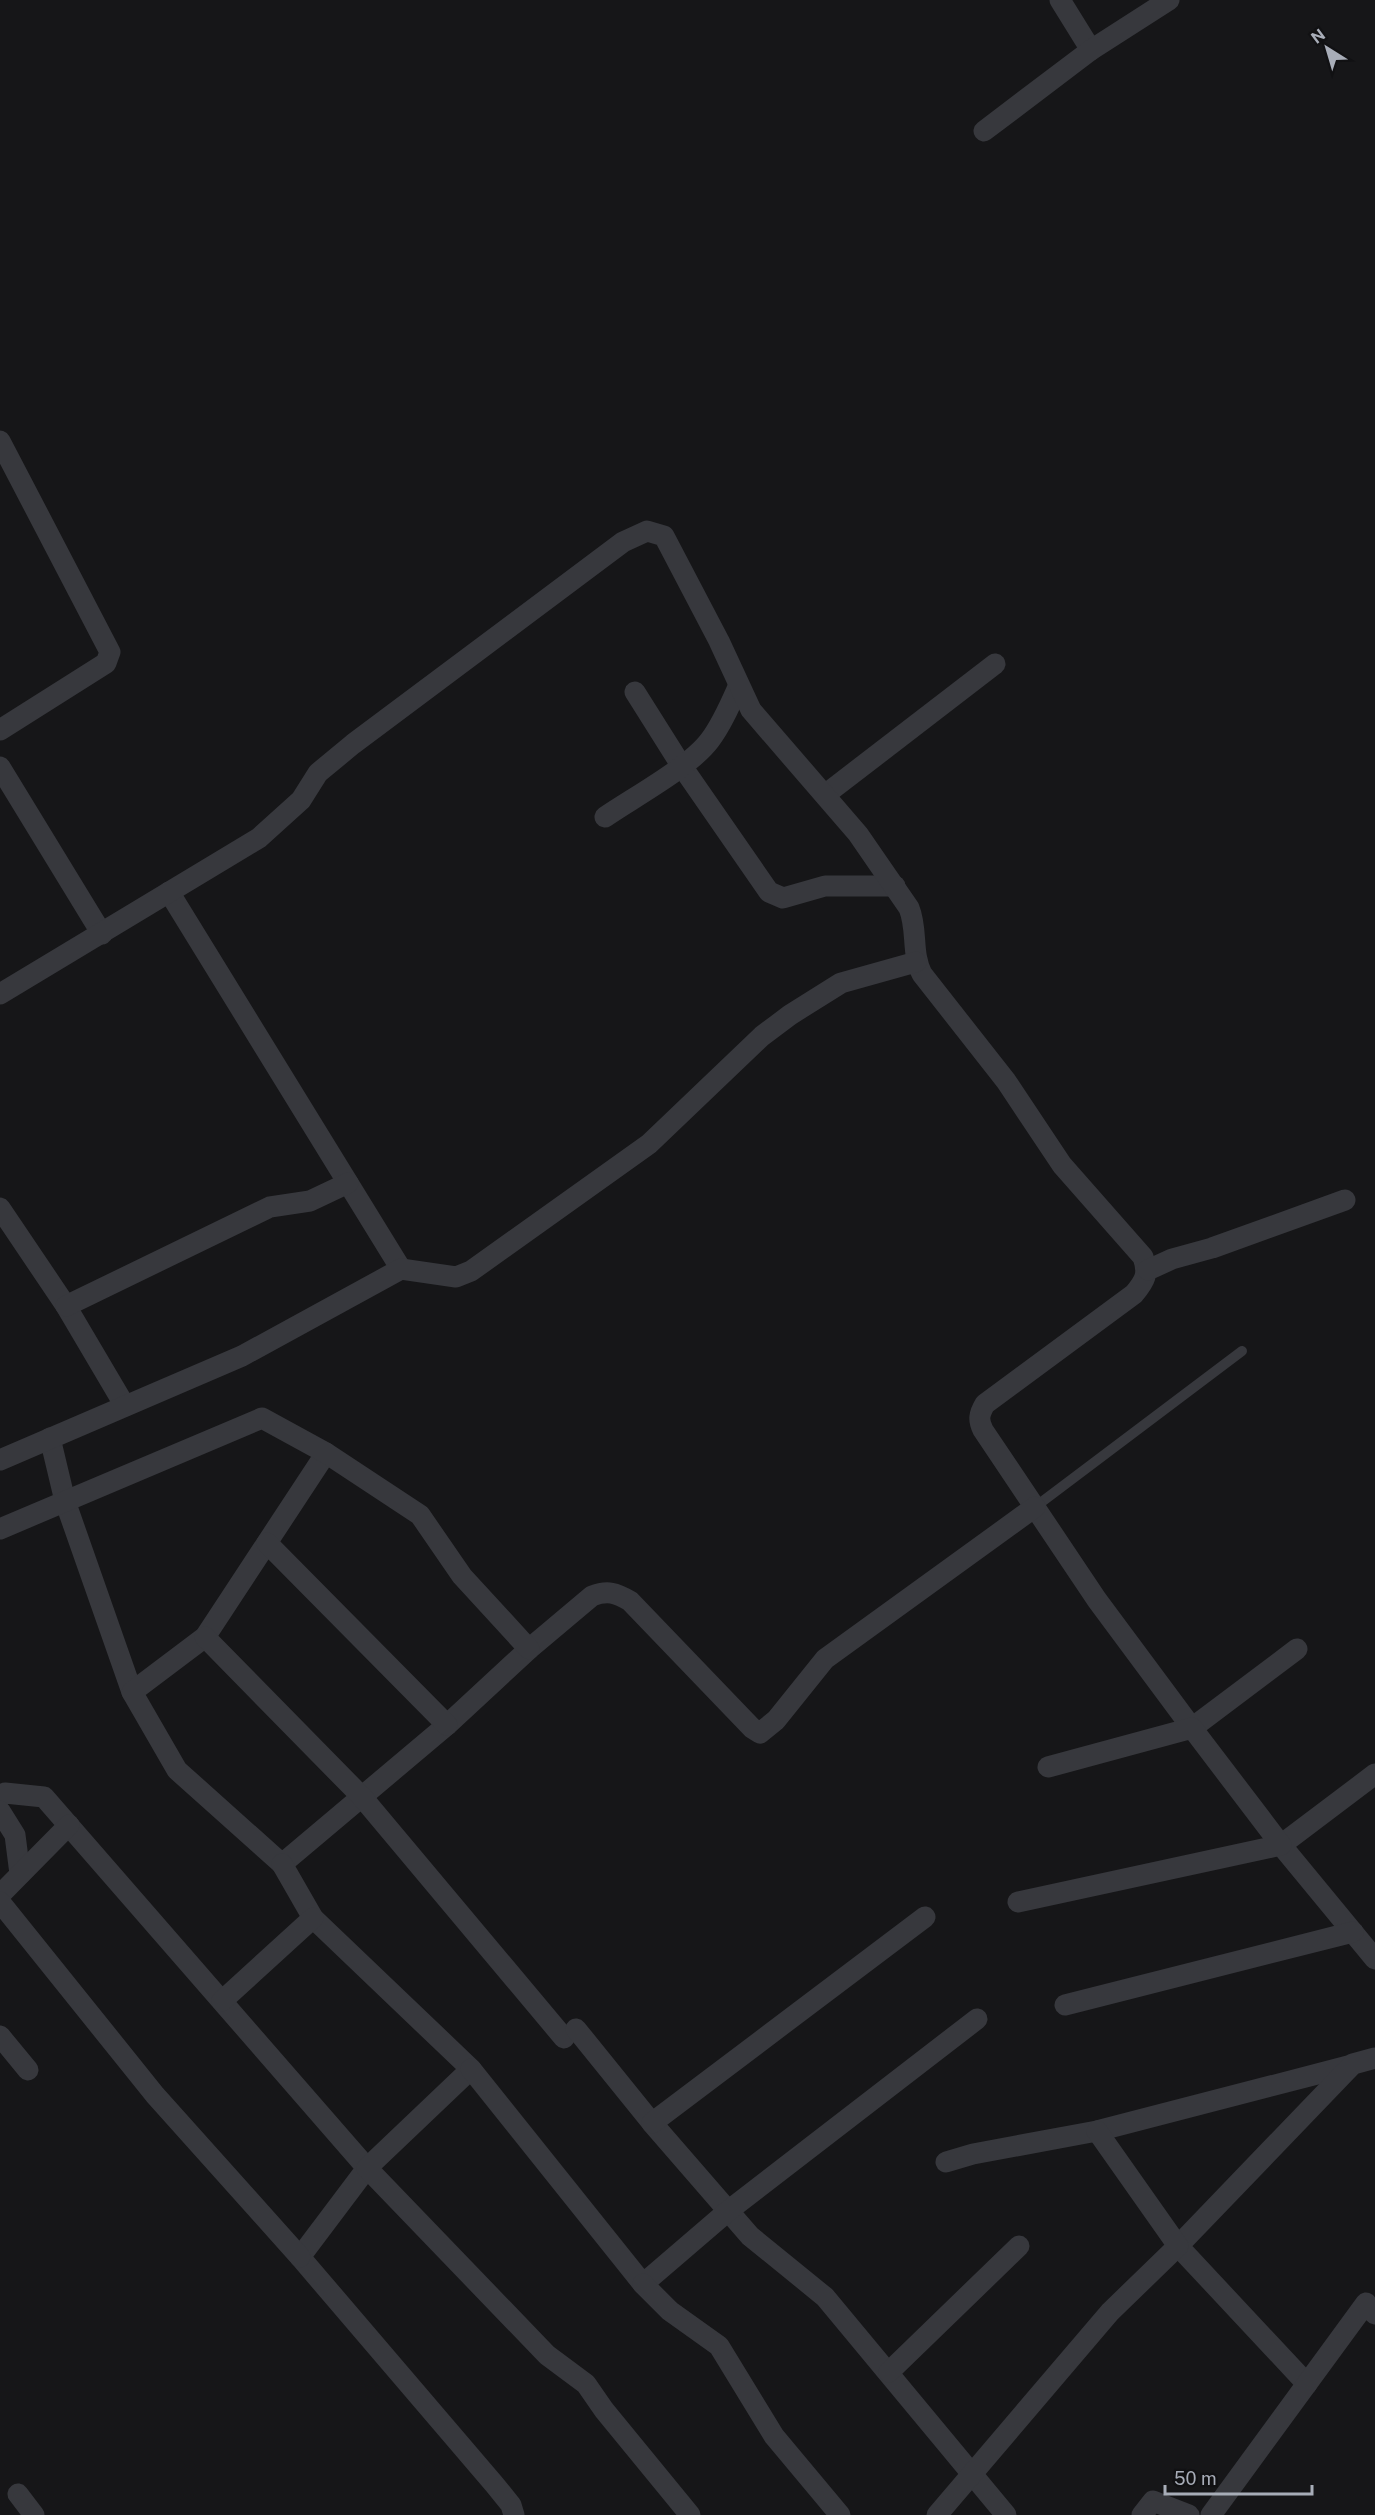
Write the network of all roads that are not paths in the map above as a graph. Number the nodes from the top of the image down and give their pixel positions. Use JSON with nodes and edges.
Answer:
{"nodes":[{"id":1,"x":1060,"y":0,"type":"edge"},
{"id":2,"x":1169,"y":0,"type":"edge"},
{"id":3,"x":1091,"y":50,"type":"junction"},
{"id":4,"x":984,"y":130,"type":"dead end"},
{"id":5,"x":0,"y":441,"type":"edge"},
{"id":6,"x":995,"y":664,"type":"dead end"},
{"id":7,"x":738,"y":687,"type":"junction"},
{"id":8,"x":635,"y":692,"type":"dead end"},
{"id":9,"x":0,"y":730,"type":"edge"},
{"id":10,"x":681,"y":765,"type":"junction"},
{"id":11,"x":0,"y":767,"type":"edge"},
{"id":12,"x":826,"y":795,"type":"junction"},
{"id":13,"x":605,"y":817,"type":"dead end"},
{"id":14,"x":895,"y":886,"type":"junction"},
{"id":15,"x":169,"y":892,"type":"junction"},
{"id":16,"x":102,"y":934,"type":"junction"},
{"id":17,"x":916,"y":962,"type":"junction"},
{"id":18,"x":0,"y":994,"type":"edge"},
{"id":19,"x":348,"y":1183,"type":"junction"},
{"id":20,"x":1345,"y":1200,"type":"dead end"},
{"id":21,"x":1,"y":1213,"type":"edge"},
{"id":22,"x":401,"y":1269,"type":"junction"},
{"id":23,"x":1148,"y":1270,"type":"junction"},
{"id":24,"x":66,"y":1306,"type":"junction"},
{"id":25,"x":1242,"y":1351,"type":"dead end"},
{"id":26,"x":125,"y":1406,"type":"junction"},
{"id":27,"x":50,"y":1438,"type":"junction"},
{"id":28,"x":326,"y":1453,"type":"junction"},
{"id":29,"x":0,"y":1460,"type":"edge"},
{"id":30,"x":65,"y":1501,"type":"junction"},
{"id":31,"x":1035,"y":1507,"type":"junction"},
{"id":32,"x":0,"y":1528,"type":"edge"},
{"id":33,"x":267,"y":1543,"type":"junction"},
{"id":34,"x":205,"y":1637,"type":"junction"},
{"id":35,"x":529,"y":1649,"type":"junction"},
{"id":36,"x":1297,"y":1649,"type":"dead end"},
{"id":37,"x":132,"y":1692,"type":"junction"},
{"id":38,"x":447,"y":1725,"type":"junction"},
{"id":39,"x":1192,"y":1728,"type":"junction"},
{"id":40,"x":1048,"y":1767,"type":"dead end"},
{"id":41,"x":1375,"y":1774,"type":"edge"},
{"id":42,"x":1,"y":1796,"type":"edge"},
{"id":43,"x":362,"y":1797,"type":"junction"},
{"id":44,"x":69,"y":1825,"type":"junction"},
{"id":45,"x":1281,"y":1845,"type":"junction"},
{"id":46,"x":282,"y":1864,"type":"junction"},
{"id":47,"x":20,"y":1874,"type":"junction"},
{"id":48,"x":0,"y":1895,"type":"edge"},
{"id":49,"x":0,"y":1902,"type":"edge"},
{"id":50,"x":1018,"y":1902,"type":"dead end"},
{"id":51,"x":925,"y":1917,"type":"dead end"},
{"id":52,"x":313,"y":1918,"type":"junction"},
{"id":53,"x":1353,"y":1932,"type":"junction"},
{"id":54,"x":1375,"y":1959,"type":"edge"},
{"id":55,"x":222,"y":2001,"type":"junction"},
{"id":56,"x":1065,"y":2005,"type":"dead end"},
{"id":57,"x":977,"y":2019,"type":"dead end"},
{"id":58,"x":0,"y":2037,"type":"edge"},
{"id":59,"x":1375,"y":2058,"type":"edge"},
{"id":60,"x":1353,"y":2064,"type":"junction"},
{"id":61,"x":471,"y":2069,"type":"junction"},
{"id":62,"x":28,"y":2070,"type":"dead end"},
{"id":63,"x":652,"y":2123,"type":"junction"},
{"id":64,"x":1097,"y":2132,"type":"junction"},
{"id":65,"x":946,"y":2162,"type":"dead end"},
{"id":66,"x":367,"y":2168,"type":"junction"},
{"id":67,"x":739,"y":2224,"type":"junction"},
{"id":68,"x":1019,"y":2246,"type":"dead end"},
{"id":69,"x":1178,"y":2246,"type":"junction"},
{"id":70,"x":300,"y":2257,"type":"junction"},
{"id":71,"x":656,"y":2297,"type":"junction"},
{"id":72,"x":1372,"y":2304,"type":"edge"},
{"id":73,"x":889,"y":2372,"type":"junction"},
{"id":74,"x":1307,"y":2384,"type":"junction"},
{"id":75,"x":973,"y":2473,"type":"junction"},
{"id":76,"x":18,"y":2494,"type":"dead end"},
{"id":77,"x":512,"y":2510,"type":"edge"},
{"id":78,"x":34,"y":2515,"type":"edge"},
{"id":79,"x":690,"y":2515,"type":"edge"},
{"id":80,"x":840,"y":2515,"type":"edge"},
{"id":81,"x":937,"y":2515,"type":"edge"},
{"id":82,"x":1006,"y":2515,"type":"edge"},
{"id":83,"x":1142,"y":2515,"type":"edge"},
{"id":84,"x":1189,"y":2515,"type":"edge"},
{"id":85,"x":1211,"y":2515,"type":"edge"}],
"edges":[{"from":1,"to":3,"type":"street"},
{"from":2,"to":3,"type":"street"},
{"from":3,"to":4,"type":"street"},
{"from":5,"to":9,"type":"street"},
{"from":6,"to":12,"type":"street"},
{"from":7,"to":10,"type":"street"},
{"from":7,"to":12,"type":"street"},
{"from":7,"to":15,"type":"street"},
{"from":8,"to":10,"type":"street"},
{"from":10,"to":13,"type":"street"},
{"from":10,"to":14,"type":"street"},
{"from":11,"to":16,"type":"street"},
{"from":12,"to":14,"type":"street"},
{"from":14,"to":17,"type":"street"},
{"from":15,"to":16,"type":"street"},
{"from":15,"to":19,"type":"street"},
{"from":16,"to":18,"type":"street"},
{"from":17,"to":22,"type":"street"},
{"from":17,"to":23,"type":"street"},
{"from":19,"to":22,"type":"street"},
{"from":19,"to":24,"type":"street"},
{"from":20,"to":23,"type":"street"},
{"from":21,"to":24,"type":"street"},
{"from":22,"to":26,"type":"street"},
{"from":23,"to":31,"type":"street"},
{"from":24,"to":26,"type":"street"},
{"from":25,"to":31,"type":"lane"},
{"from":26,"to":27,"type":"street"},
{"from":27,"to":29,"type":"street"},
{"from":27,"to":30,"type":"street"},
{"from":28,"to":30,"type":"street"},
{"from":28,"to":33,"type":"street"},
{"from":28,"to":35,"type":"street"},
{"from":30,"to":32,"type":"street"},
{"from":30,"to":37,"type":"street"},
{"from":31,"to":35,"type":"street"},
{"from":31,"to":39,"type":"street"},
{"from":33,"to":34,"type":"street"},
{"from":33,"to":38,"type":"street"},
{"from":34,"to":37,"type":"street"},
{"from":34,"to":43,"type":"street"},
{"from":35,"to":38,"type":"street"},
{"from":36,"to":39,"type":"street"},
{"from":37,"to":46,"type":"street"},
{"from":38,"to":43,"type":"street"},
{"from":39,"to":40,"type":"street"},
{"from":39,"to":45,"type":"street"},
{"from":41,"to":45,"type":"street"},
{"from":42,"to":44,"type":"street"},
{"from":42,"to":47,"type":"street"},
{"from":43,"to":46,"type":"street"},
{"from":43,"to":63,"type":"street"},
{"from":44,"to":47,"type":"street"},
{"from":44,"to":55,"type":"street"},
{"from":45,"to":50,"type":"street"},
{"from":45,"to":53,"type":"street"},
{"from":46,"to":52,"type":"street"},
{"from":47,"to":48,"type":"street"},
{"from":49,"to":70,"type":"street"},
{"from":51,"to":63,"type":"street"},
{"from":52,"to":55,"type":"street"},
{"from":52,"to":61,"type":"street"},
{"from":53,"to":54,"type":"street"},
{"from":53,"to":56,"type":"street"},
{"from":55,"to":66,"type":"street"},
{"from":57,"to":67,"type":"street"},
{"from":58,"to":62,"type":"street"},
{"from":59,"to":60,"type":"street"},
{"from":60,"to":64,"type":"street"},
{"from":60,"to":69,"type":"street"},
{"from":61,"to":66,"type":"street"},
{"from":61,"to":71,"type":"street"},
{"from":63,"to":67,"type":"street"},
{"from":64,"to":65,"type":"street"},
{"from":64,"to":69,"type":"street"},
{"from":66,"to":70,"type":"street"},
{"from":66,"to":79,"type":"street"},
{"from":67,"to":71,"type":"street"},
{"from":67,"to":73,"type":"street"},
{"from":68,"to":73,"type":"street"},
{"from":69,"to":74,"type":"street"},
{"from":69,"to":75,"type":"street"},
{"from":70,"to":77,"type":"street"},
{"from":71,"to":80,"type":"street"},
{"from":72,"to":74,"type":"street"},
{"from":73,"to":75,"type":"street"},
{"from":74,"to":85,"type":"street"},
{"from":75,"to":81,"type":"street"},
{"from":75,"to":82,"type":"street"},
{"from":76,"to":78,"type":"street"},
{"from":83,"to":84,"type":"street"}]}
